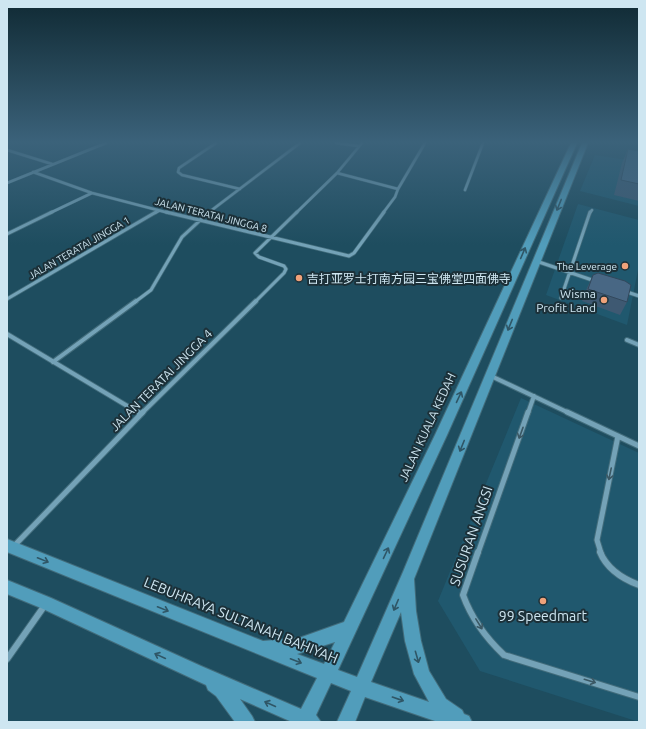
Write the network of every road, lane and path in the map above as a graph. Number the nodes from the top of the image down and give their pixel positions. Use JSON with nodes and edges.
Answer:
{"nodes":[{"id":1,"x":21,"y":177,"type":"edge"},
{"id":2,"x":47,"y":177,"type":"edge"},
{"id":3,"x":190,"y":177,"type":"edge"},
{"id":4,"x":256,"y":177,"type":"edge"},
{"id":5,"x":333,"y":177,"type":"edge"},
{"id":6,"x":352,"y":177,"type":"edge"},
{"id":7,"x":405,"y":177,"type":"edge"},
{"id":8,"x":470,"y":177,"type":"edge"},
{"id":9,"x":558,"y":177,"type":"edge"},
{"id":10,"x":571,"y":177,"type":"edge"},
{"id":11,"x":7,"y":183,"type":"edge"},
{"id":12,"x":240,"y":189,"type":"junction"},
{"id":13,"x":398,"y":189,"type":"junction"},
{"id":14,"x":465,"y":190,"type":"dead end"},
{"id":15,"x":92,"y":193,"type":"junction"},
{"id":16,"x":592,"y":210,"type":"dead end"},
{"id":17,"x":159,"y":211,"type":"junction"},
{"id":18,"x":198,"y":221,"type":"junction"},
{"id":19,"x":7,"y":234,"type":"edge"},
{"id":20,"x":270,"y":238,"type":"junction"},
{"id":21,"x":536,"y":261,"type":"junction"},
{"id":22,"x":570,"y":272,"type":"junction"},
{"id":23,"x":597,"y":282,"type":"edge"},
{"id":24,"x":617,"y":288,"type":"edge"},
{"id":25,"x":639,"y":296,"type":"edge"},
{"id":26,"x":561,"y":298,"type":"dead end"},
{"id":27,"x":7,"y":299,"type":"edge"},
{"id":28,"x":7,"y":334,"type":"edge"},
{"id":29,"x":627,"y":340,"type":"dead end"},
{"id":30,"x":639,"y":345,"type":"edge"},
{"id":31,"x":481,"y":349,"type":"junction"},
{"id":32,"x":498,"y":355,"type":"junction"},
{"id":33,"x":53,"y":362,"type":"junction"},
{"id":34,"x":491,"y":376,"type":"junction"},
{"id":35,"x":534,"y":396,"type":"junction"},
{"id":36,"x":141,"y":414,"type":"junction"},
{"id":37,"x":618,"y":436,"type":"junction"},
{"id":38,"x":639,"y":446,"type":"edge"},
{"id":39,"x":10,"y":546,"type":"edge"},
{"id":40,"x":408,"y":577,"type":"junction"},
{"id":41,"x":639,"y":585,"type":"edge"},
{"id":42,"x":7,"y":587,"type":"edge"},
{"id":43,"x":46,"y":603,"type":"junction"},
{"id":44,"x":352,"y":626,"type":"junction"},
{"id":45,"x":247,"y":642,"type":"junction"},
{"id":46,"x":7,"y":659,"type":"edge"},
{"id":47,"x":195,"y":672,"type":"junction"},
{"id":48,"x":327,"y":673,"type":"junction"},
{"id":49,"x":361,"y":687,"type":"junction"},
{"id":50,"x":639,"y":697,"type":"edge"},
{"id":51,"x":307,"y":721,"type":"edge"},
{"id":52,"x":246,"y":722,"type":"edge"},
{"id":53,"x":346,"y":722,"type":"edge"},
{"id":54,"x":464,"y":722,"type":"edge"}],
"edges":[{"from":1,"to":11,"type":"street"},
{"from":2,"to":15,"type":"street","name":"JALAN TERATAI JINGGA 8"},
{"from":3,"to":12,"type":"street"},
{"from":4,"to":12,"type":"street"},
{"from":5,"to":20,"type":"street"},
{"from":6,"to":13,"type":"street"},
{"from":7,"to":13,"type":"street"},
{"from":8,"to":14,"type":"street"},
{"from":31,"to":9,"type":"main road","name":"JALAN KUALA KEDAH","one_way":true},
{"from":10,"to":21,"type":"main road","one_way":true},
{"from":12,"to":18,"type":"street"},
{"from":13,"to":20,"type":"street","name":"JALAN TERATAI JINGGA 8"},
{"from":15,"to":17,"type":"street","name":"JALAN TERATAI JINGGA 8"},
{"from":15,"to":19,"type":"street"},
{"from":16,"to":22,"type":"street"},
{"from":17,"to":18,"type":"street","name":"JALAN TERATAI JINGGA 8"},
{"from":17,"to":27,"type":"street","name":"JALAN TERATAI JINGGA 1"},
{"from":18,"to":20,"type":"street","name":"JALAN TERATAI JINGGA 8"},
{"from":18,"to":33,"type":"street"},
{"from":20,"to":36,"type":"street","name":"JALAN TERATAI JINGGA 4"},
{"from":21,"to":22,"type":"street"},
{"from":21,"to":32,"type":"main road","one_way":true},
{"from":22,"to":23,"type":"street"},
{"from":22,"to":26,"type":"street"},
{"from":24,"to":25,"type":"street"},
{"from":28,"to":33,"type":"street"},
{"from":29,"to":30,"type":"street"},
{"from":31,"to":32,"type":"main road"},
{"from":44,"to":31,"type":"main road","name":"JALAN KUALA KEDAH","one_way":true},
{"from":32,"to":34,"type":"main road"},
{"from":33,"to":36,"type":"street"},
{"from":34,"to":35,"type":"street"},
{"from":34,"to":40,"type":"main road","one_way":true},
{"from":35,"to":37,"type":"street"},
{"from":35,"to":50,"type":"street","name":"SUSURAN ANGSI","one_way":true},
{"from":36,"to":39,"type":"street","name":"JALAN TERATAI JINGGA 4"},
{"from":37,"to":38,"type":"street"},
{"from":37,"to":41,"type":"street","one_way":true},
{"from":39,"to":45,"type":"main road","name":"LEBUHRAYA SULTANAH BAHIYAH","one_way":true},
{"from":40,"to":49,"type":"main road","one_way":true},
{"from":40,"to":54,"type":"main road","one_way":true},
{"from":42,"to":43,"type":"main road"},
{"from":43,"to":46,"type":"street"},
{"from":47,"to":43,"type":"main road","one_way":true},
{"from":44,"to":45,"type":"main road"},
{"from":44,"to":48,"type":"main road","name":"JALAN KUALA KEDAH"},
{"from":45,"to":48,"type":"main road","name":"LEBUHRAYA SULTANAH BAHIYAH","one_way":true},
{"from":51,"to":47,"type":"main road","one_way":true},
{"from":47,"to":52,"type":"main road"},
{"from":48,"to":49,"type":"main road","name":"LEBUHRAYA SULTANAH BAHIYAH"},
{"from":48,"to":51,"type":"main road","name":"JALAN KUALA KEDAH"},
{"from":49,"to":53,"type":"main road"},
{"from":49,"to":54,"type":"main road","name":"LEBUHRAYA SULTANAH BAHIYAH","one_way":true}]}
